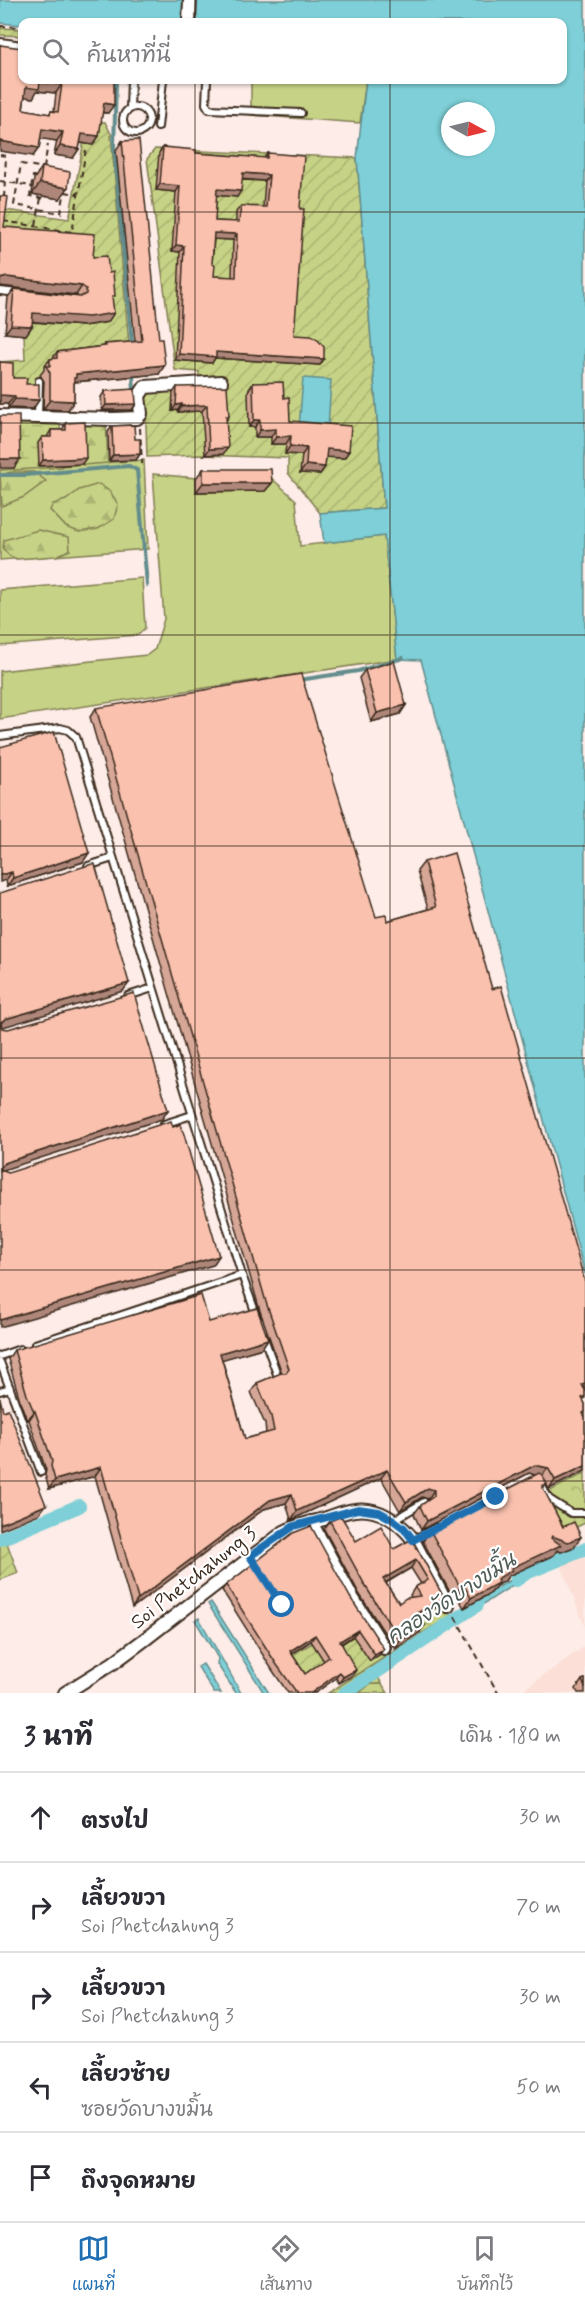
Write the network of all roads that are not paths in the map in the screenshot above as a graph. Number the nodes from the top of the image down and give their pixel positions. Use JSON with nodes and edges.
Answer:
{"nodes":[{"id":1,"x":190,"y":0,"type":"edge"},
{"id":2,"x":189,"y":18,"type":"edge"},
{"id":3,"x":0,"y":45,"type":"edge"},
{"id":4,"x":18,"y":47,"type":"edge"},
{"id":5,"x":131,"y":84,"type":"edge"},
{"id":6,"x":163,"y":84,"type":"edge"},
{"id":7,"x":207,"y":84,"type":"edge"},
{"id":8,"x":130,"y":109,"type":"junction"},
{"id":9,"x":301,"y":113,"type":"dead end"},
{"id":10,"x":158,"y":127,"type":"dead end"},
{"id":11,"x":0,"y":291,"type":"edge"},
{"id":12,"x":30,"y":294,"type":"edge"},
{"id":13,"x":39,"y":381,"type":"edge"},
{"id":14,"x":221,"y":382,"type":"dead end"},
{"id":15,"x":0,"y":416,"type":"edge"},
{"id":16,"x":38,"y":417,"type":"junction"},
{"id":17,"x":0,"y":736,"type":"edge"},
{"id":18,"x":113,"y":858,"type":"junction"},
{"id":19,"x":79,"y":869,"type":"edge"},
{"id":20,"x":153,"y":988,"type":"junction"},
{"id":21,"x":120,"y":998,"type":"edge"},
{"id":22,"x":192,"y":1115,"type":"junction"},
{"id":23,"x":158,"y":1126,"type":"edge"},
{"id":24,"x":242,"y":1275,"type":"junction"},
{"id":25,"x":0,"y":1356,"type":"edge"},
{"id":26,"x":0,"y":1362,"type":"edge"},
{"id":27,"x":278,"y":1377,"type":"edge"},
{"id":28,"x":10,"y":1388,"type":"junction"},
{"id":29,"x":0,"y":1391,"type":"edge"},
{"id":30,"x":40,"y":1472,"type":"dead end"},
{"id":31,"x":531,"y":1478,"type":"edge"},
{"id":32,"x":424,"y":1502,"type":"edge"},
{"id":33,"x":585,"y":1513,"type":"edge"},
{"id":34,"x":393,"y":1520,"type":"junction"},
{"id":35,"x":311,"y":1522,"type":"junction"},
{"id":36,"x":444,"y":1524,"type":"edge"},
{"id":37,"x":413,"y":1540,"type":"junction"},
{"id":38,"x":450,"y":1609,"type":"road end"},
{"id":39,"x":384,"y":1648,"type":"edge"},
{"id":40,"x":65,"y":1693,"type":"edge"}],
"edges":[{"from":1,"to":2,"type":"street"},
{"from":3,"to":4,"type":"street"},
{"from":5,"to":8,"type":"lane"},
{"from":6,"to":10,"type":"lane"},
{"from":7,"to":9,"type":"lane"},
{"from":8,"to":8,"type":"lane"},
{"from":11,"to":12,"type":"lane"},
{"from":13,"to":16,"type":"lane"},
{"from":14,"to":16,"type":"street"},
{"from":15,"to":16,"type":"street"},
{"from":17,"to":18,"type":"lane"},
{"from":18,"to":19,"type":"lane"},
{"from":18,"to":20,"type":"lane"},
{"from":20,"to":21,"type":"lane"},
{"from":20,"to":22,"type":"lane"},
{"from":22,"to":23,"type":"lane"},
{"from":22,"to":24,"type":"lane"},
{"from":24,"to":25,"type":"lane"},
{"from":24,"to":27,"type":"lane"},
{"from":26,"to":28,"type":"lane"},
{"from":28,"to":29,"type":"lane"},
{"from":28,"to":30,"type":"lane"},
{"from":31,"to":33,"type":"lane"},
{"from":32,"to":34,"type":"lane"},
{"from":34,"to":35,"type":"street","name":"Soi Phetchahung 3"},
{"from":34,"to":37,"type":"street","name":"Soi Phetchahung 3"},
{"from":35,"to":39,"type":"street"},
{"from":35,"to":40,"type":"street","name":"Soi Phetchahung 3"},
{"from":36,"to":37,"type":"lane"},
{"from":37,"to":38,"type":"street","name":"Soi Phetchahung 3"}]}
